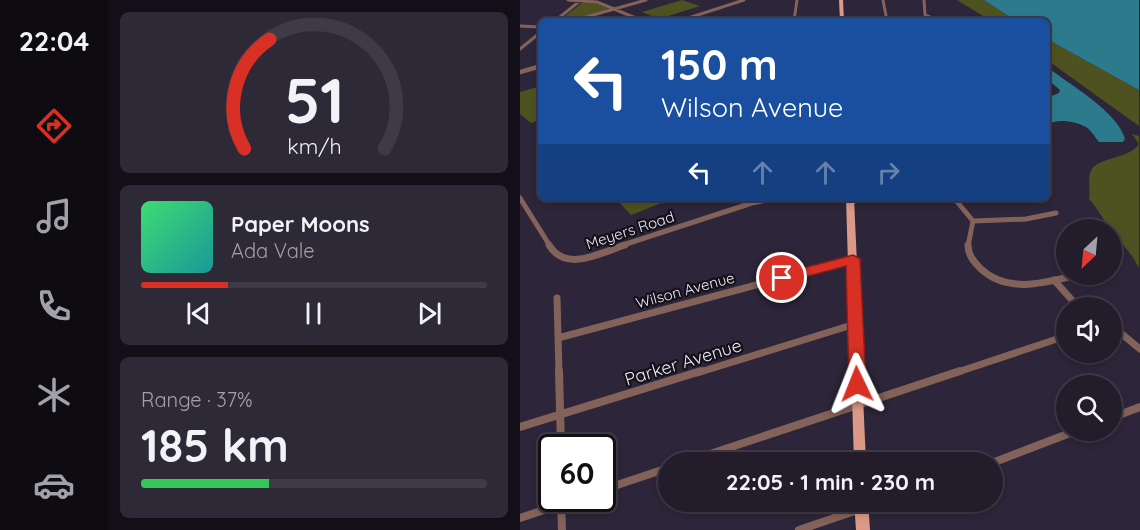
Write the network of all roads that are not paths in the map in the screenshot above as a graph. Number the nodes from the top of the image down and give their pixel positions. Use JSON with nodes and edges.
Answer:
{"nodes":[{"id":1,"x":568,"y":0,"type":"edge"},
{"id":2,"x":581,"y":0,"type":"edge"},
{"id":3,"x":646,"y":0,"type":"edge"},
{"id":4,"x":744,"y":0,"type":"edge"},
{"id":5,"x":797,"y":0,"type":"edge"},
{"id":6,"x":841,"y":0,"type":"edge"},
{"id":7,"x":883,"y":0,"type":"edge"},
{"id":8,"x":924,"y":0,"type":"edge"},
{"id":9,"x":615,"y":9,"type":"junction"},
{"id":10,"x":559,"y":18,"type":"edge"},
{"id":11,"x":583,"y":18,"type":"edge"},
{"id":12,"x":636,"y":18,"type":"edge"},
{"id":13,"x":688,"y":18,"type":"edge"},
{"id":14,"x":794,"y":18,"type":"edge"},
{"id":15,"x":842,"y":18,"type":"edge"},
{"id":16,"x":886,"y":18,"type":"edge"},
{"id":17,"x":933,"y":18,"type":"edge"},
{"id":18,"x":520,"y":26,"type":"edge"},
{"id":19,"x":538,"y":27,"type":"edge"},
{"id":20,"x":538,"y":34,"type":"edge"},
{"id":21,"x":520,"y":49,"type":"edge"},
{"id":22,"x":538,"y":67,"type":"edge"},
{"id":23,"x":520,"y":72,"type":"edge"},
{"id":24,"x":520,"y":198,"type":"edge"},
{"id":25,"x":762,"y":201,"type":"edge"},
{"id":26,"x":850,"y":201,"type":"edge"},
{"id":27,"x":956,"y":201,"type":"edge"},
{"id":28,"x":1056,"y":213,"type":"dead end"},
{"id":29,"x":973,"y":221,"type":"junction"},
{"id":30,"x":853,"y":259,"type":"junction"},
{"id":31,"x":1054,"y":280,"type":"joint"},
{"id":32,"x":1069,"y":297,"type":"edge"},
{"id":33,"x":557,"y":298,"type":"dead end"},
{"id":34,"x":855,"y":324,"type":"junction"},
{"id":35,"x":1122,"y":334,"type":"edge"},
{"id":36,"x":558,"y":338,"type":"junction"},
{"id":37,"x":1056,"y":339,"type":"edge"},
{"id":38,"x":1140,"y":349,"type":"edge"},
{"id":39,"x":858,"y":404,"type":"junction"},
{"id":40,"x":1140,"y":407,"type":"edge"},
{"id":41,"x":1122,"y":414,"type":"edge"},
{"id":42,"x":560,"y":415,"type":"junction"},
{"id":43,"x":520,"y":427,"type":"edge"},
{"id":44,"x":560,"y":434,"type":"edge"},
{"id":45,"x":1056,"y":438,"type":"edge"},
{"id":46,"x":716,"y":452,"type":"edge"},
{"id":47,"x":860,"y":452,"type":"edge"},
{"id":48,"x":1003,"y":459,"type":"edge"},
{"id":49,"x":658,"y":471,"type":"edge"},
{"id":50,"x":616,"y":485,"type":"edge"},
{"id":51,"x":538,"y":511,"type":"edge"},
{"id":52,"x":561,"y":512,"type":"edge"},
{"id":53,"x":844,"y":512,"type":"edge"},
{"id":54,"x":862,"y":512,"type":"edge"},
{"id":55,"x":520,"y":518,"type":"edge"},
{"id":56,"x":562,"y":530,"type":"edge"},
{"id":57,"x":799,"y":530,"type":"edge"},
{"id":58,"x":863,"y":530,"type":"edge"}],
"edges":[{"from":1,"to":2,"type":"street"},
{"from":2,"to":9,"type":"street"},
{"from":2,"to":10,"type":"street"},
{"from":3,"to":9,"type":"street"},
{"from":4,"to":13,"type":"street"},
{"from":5,"to":14,"type":"street"},
{"from":6,"to":15,"type":"main road"},
{"from":7,"to":16,"type":"street"},
{"from":8,"to":17,"type":"street"},
{"from":9,"to":11,"type":"street"},
{"from":9,"to":12,"type":"street"},
{"from":18,"to":19,"type":"street"},
{"from":20,"to":21,"type":"street"},
{"from":22,"to":23,"type":"street"},
{"from":24,"to":25,"type":"street","name":"Meyers Road"},
{"from":26,"to":30,"type":"main road"},
{"from":27,"to":29,"type":"street"},
{"from":28,"to":29,"type":"street"},
{"from":29,"to":31,"type":"street"},
{"from":30,"to":34,"type":"main road"},
{"from":30,"to":36,"type":"street","name":"Wilson Avenue"},
{"from":31,"to":32,"type":"street"},
{"from":33,"to":36,"type":"street"},
{"from":34,"to":39,"type":"main road"},
{"from":34,"to":42,"type":"street","name":"Parker Avenue"},
{"from":35,"to":38,"type":"street"},
{"from":36,"to":42,"type":"street"},
{"from":37,"to":39,"type":"street"},
{"from":39,"to":46,"type":"street"},
{"from":39,"to":47,"type":"main road"},
{"from":40,"to":41,"type":"street"},
{"from":42,"to":43,"type":"street","name":"Parker Avenue"},
{"from":42,"to":44,"type":"street"},
{"from":45,"to":48,"type":"street"},
{"from":49,"to":50,"type":"street"},
{"from":51,"to":55,"type":"street"},
{"from":52,"to":56,"type":"street"},
{"from":53,"to":57,"type":"street"},
{"from":54,"to":58,"type":"main road"}]}
